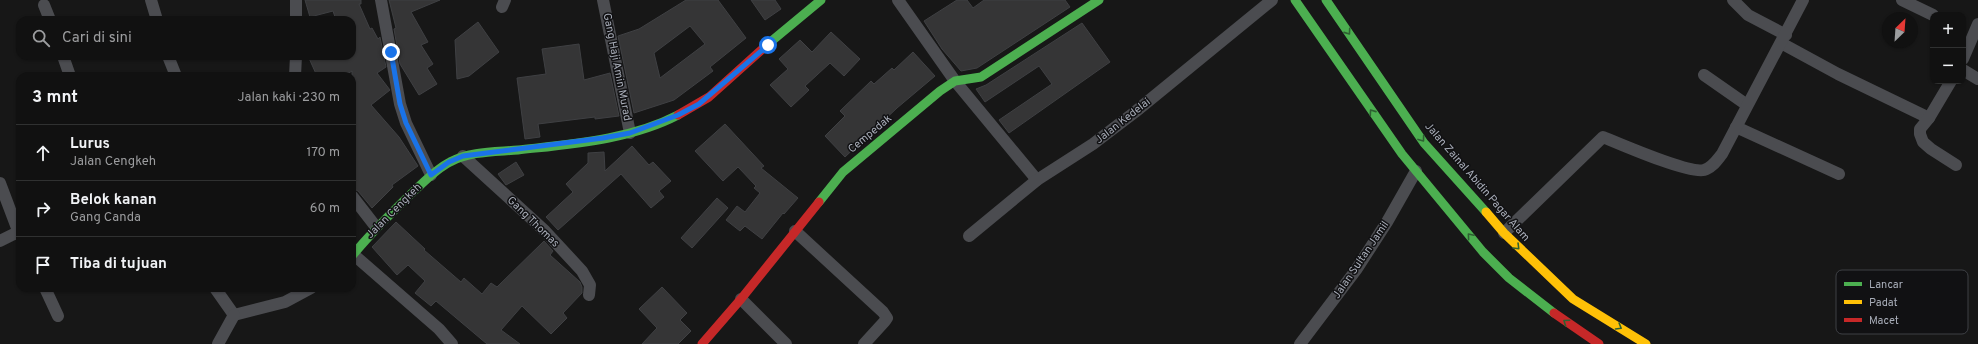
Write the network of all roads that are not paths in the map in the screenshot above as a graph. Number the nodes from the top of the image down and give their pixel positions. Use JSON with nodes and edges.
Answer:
{"nodes":[{"id":1,"x":296,"y":0,"type":"edge"},
{"id":2,"x":381,"y":0,"type":"edge"},
{"id":3,"x":603,"y":0,"type":"edge"},
{"id":4,"x":821,"y":0,"type":"edge"},
{"id":5,"x":898,"y":0,"type":"edge"},
{"id":6,"x":1099,"y":0,"type":"edge"},
{"id":7,"x":1272,"y":0,"type":"edge"},
{"id":8,"x":1295,"y":0,"type":"edge"},
{"id":9,"x":1326,"y":0,"type":"edge"},
{"id":10,"x":1733,"y":0,"type":"edge"},
{"id":11,"x":1803,"y":0,"type":"edge"},
{"id":12,"x":1904,"y":0,"type":"edge"},
{"id":13,"x":44,"y":5,"type":"dead end"},
{"id":14,"x":1930,"y":13,"type":"edge"},
{"id":15,"x":48,"y":16,"type":"edge"},
{"id":16,"x":296,"y":16,"type":"edge"},
{"id":17,"x":1978,"y":24,"type":"edge"},
{"id":18,"x":1968,"y":33,"type":"edge"},
{"id":19,"x":1784,"y":39,"type":"junction"},
{"id":20,"x":1965,"y":48,"type":"edge"},
{"id":21,"x":64,"y":60,"type":"edge"},
{"id":22,"x":170,"y":60,"type":"edge"},
{"id":23,"x":296,"y":60,"type":"edge"},
{"id":24,"x":69,"y":72,"type":"edge"},
{"id":25,"x":174,"y":72,"type":"edge"},
{"id":26,"x":295,"y":72,"type":"edge"},
{"id":27,"x":1966,"y":72,"type":"edge"},
{"id":28,"x":1704,"y":75,"type":"dead end"},
{"id":29,"x":1978,"y":78,"type":"edge"},
{"id":30,"x":955,"y":81,"type":"junction"},
{"id":31,"x":1949,"y":84,"type":"edge"},
{"id":32,"x":1747,"y":105,"type":"junction"},
{"id":33,"x":1929,"y":118,"type":"junction"},
{"id":34,"x":1736,"y":127,"type":"junction"},
{"id":35,"x":630,"y":133,"type":"junction"},
{"id":36,"x":463,"y":156,"type":"junction"},
{"id":37,"x":1956,"y":165,"type":"dead end"},
{"id":38,"x":1416,"y":171,"type":"junction"},
{"id":39,"x":1839,"y":174,"type":"dead end"},
{"id":40,"x":431,"y":175,"type":"junction"},
{"id":41,"x":1037,"y":180,"type":"junction"},
{"id":42,"x":0,"y":183,"type":"edge"},
{"id":43,"x":356,"y":201,"type":"edge"},
{"id":44,"x":16,"y":225,"type":"edge"},
{"id":45,"x":376,"y":227,"type":"junction"},
{"id":46,"x":795,"y":231,"type":"junction"},
{"id":47,"x":1504,"y":233,"type":"junction"},
{"id":48,"x":16,"y":234,"type":"edge"},
{"id":49,"x":969,"y":236,"type":"dead end"},
{"id":50,"x":0,"y":241,"type":"edge"},
{"id":51,"x":356,"y":252,"type":"edge"},
{"id":52,"x":356,"y":259,"type":"edge"},
{"id":53,"x":47,"y":292,"type":"edge"},
{"id":54,"x":218,"y":292,"type":"edge"},
{"id":55,"x":303,"y":292,"type":"edge"},
{"id":56,"x":589,"y":296,"type":"dead end"},
{"id":57,"x":742,"y":299,"type":"junction"},
{"id":58,"x":234,"y":315,"type":"junction"},
{"id":59,"x":58,"y":316,"type":"dead end"},
{"id":60,"x":218,"y":344,"type":"edge"},
{"id":61,"x":452,"y":344,"type":"edge"},
{"id":62,"x":702,"y":344,"type":"edge"},
{"id":63,"x":786,"y":344,"type":"edge"},
{"id":64,"x":864,"y":344,"type":"edge"},
{"id":65,"x":1300,"y":344,"type":"edge"},
{"id":66,"x":1599,"y":344,"type":"edge"},
{"id":67,"x":1646,"y":344,"type":"edge"}],
"edges":[{"from":1,"to":16,"type":"street"},
{"from":2,"to":40,"type":"street"},
{"from":3,"to":35,"type":"street","name":"Gang Haji Amin Murad"},
{"from":4,"to":35,"type":"main road","name":"Jalan Cengkeh"},
{"from":5,"to":30,"type":"street"},
{"from":6,"to":30,"type":"main road","name":"Cempedak"},
{"from":7,"to":41,"type":"street","name":"Jalan Kedelai"},
{"from":38,"to":8,"type":"main road","one_way":true},
{"from":9,"to":47,"type":"main road","name":"Jalan Zainal Abidin Pagar Alam","one_way":true},
{"from":10,"to":19,"type":"street"},
{"from":11,"to":19,"type":"street"},
{"from":12,"to":14,"type":"street"},
{"from":13,"to":15,"type":"street"},
{"from":17,"to":18,"type":"street"},
{"from":18,"to":20,"type":"street"},
{"from":19,"to":32,"type":"street"},
{"from":19,"to":33,"type":"street"},
{"from":21,"to":24,"type":"street"},
{"from":22,"to":25,"type":"street"},
{"from":23,"to":26,"type":"street"},
{"from":27,"to":29,"type":"street"},
{"from":28,"to":32,"type":"street"},
{"from":30,"to":41,"type":"street"},
{"from":30,"to":46,"type":"main road","name":"Cempedak"},
{"from":31,"to":33,"type":"street"},
{"from":32,"to":34,"type":"street"},
{"from":33,"to":37,"type":"street"},
{"from":34,"to":39,"type":"street"},
{"from":34,"to":47,"type":"street"},
{"from":35,"to":36,"type":"main road","name":"Jalan Cengkeh"},
{"from":36,"to":40,"type":"main road","name":"Jalan Cengkeh"},
{"from":36,"to":56,"type":"street","name":"Gang Thomas"},
{"from":38,"to":65,"type":"street","name":"Jalan Sultan Jamil"},
{"from":66,"to":38,"type":"main road","one_way":true},
{"from":40,"to":45,"type":"main road","name":"Jalan Cengkeh"},
{"from":41,"to":49,"type":"street","name":"Jalan Kedelai"},
{"from":42,"to":44,"type":"street"},
{"from":43,"to":45,"type":"street"},
{"from":45,"to":51,"type":"main road","name":"Jalan Cengkeh"},
{"from":46,"to":57,"type":"main road","name":"Cempedak"},
{"from":46,"to":64,"type":"street"},
{"from":47,"to":67,"type":"main road","name":"Jalan Zainal Abidin Pagar Alam","one_way":true},
{"from":48,"to":50,"type":"street"},
{"from":52,"to":61,"type":"street"},
{"from":53,"to":59,"type":"street"},
{"from":54,"to":58,"type":"street"},
{"from":55,"to":58,"type":"street"},
{"from":57,"to":62,"type":"main road","name":"Cempedak"},
{"from":57,"to":63,"type":"street"},
{"from":58,"to":60,"type":"street"}]}
